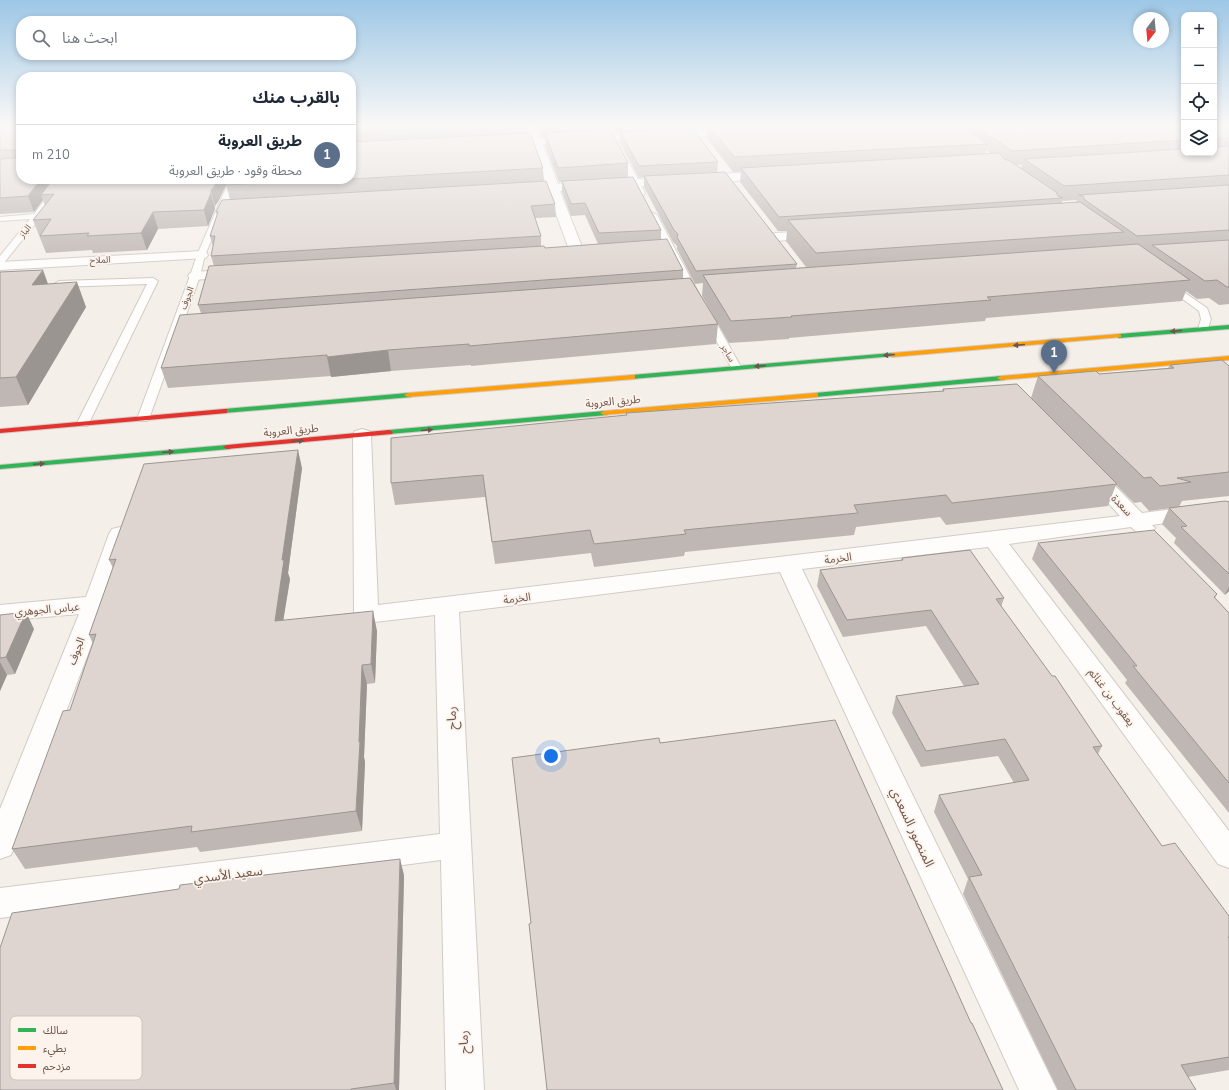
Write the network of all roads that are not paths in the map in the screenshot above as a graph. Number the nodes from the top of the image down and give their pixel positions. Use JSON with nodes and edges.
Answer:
{"nodes":[{"id":1,"x":548,"y":177,"type":"edge"},
{"id":2,"x":633,"y":177,"type":"edge"},
{"id":3,"x":727,"y":177,"type":"joint"},
{"id":4,"x":636,"y":183,"type":"junction"},
{"id":5,"x":60,"y":184,"type":"edge"},
{"id":6,"x":232,"y":184,"type":"edge"},
{"id":7,"x":552,"y":188,"type":"junction"},
{"id":8,"x":737,"y":189,"type":"edge"},
{"id":9,"x":505,"y":190,"type":"edge"},
{"id":10,"x":237,"y":206,"type":"edge"},
{"id":11,"x":222,"y":207,"type":"junction"},
{"id":12,"x":37,"y":216,"type":"junction"},
{"id":13,"x":0,"y":219,"type":"edge"},
{"id":14,"x":765,"y":225,"type":"edge"},
{"id":15,"x":830,"y":234,"type":"edge"},
{"id":16,"x":774,"y":238,"type":"junction"},
{"id":17,"x":669,"y":246,"type":"junction"},
{"id":18,"x":653,"y":248,"type":"edge"},
{"id":19,"x":784,"y":250,"type":"edge"},
{"id":20,"x":592,"y":251,"type":"edge"},
{"id":21,"x":577,"y":252,"type":"junction"},
{"id":22,"x":561,"y":253,"type":"edge"},
{"id":23,"x":201,"y":255,"type":"junction"},
{"id":24,"x":0,"y":262,"type":"edge"},
{"id":25,"x":0,"y":266,"type":"edge"},
{"id":26,"x":251,"y":272,"type":"edge"},
{"id":27,"x":195,"y":276,"type":"junction"},
{"id":28,"x":1162,"y":279,"type":"edge"},
{"id":29,"x":46,"y":285,"type":"edge"},
{"id":30,"x":707,"y":289,"type":"edge"},
{"id":31,"x":692,"y":290,"type":"junction"},
{"id":32,"x":676,"y":291,"type":"edge"},
{"id":33,"x":192,"y":327,"type":"edge"},
{"id":34,"x":1229,"y":327,"type":"edge"},
{"id":35,"x":176,"y":328,"type":"junction"},
{"id":36,"x":1203,"y":329,"type":"junction"},
{"id":37,"x":1229,"y":358,"type":"edge"},
{"id":38,"x":736,"y":368,"type":"junction"},
{"id":39,"x":998,"y":378,"type":"junction"},
{"id":40,"x":1015,"y":395,"type":"edge"},
{"id":41,"x":143,"y":419,"type":"junction"},
{"id":42,"x":83,"y":423,"type":"junction"},
{"id":43,"x":0,"y":431,"type":"edge"},
{"id":44,"x":362,"y":435,"type":"junction"},
{"id":45,"x":149,"y":454,"type":"junction"},
{"id":46,"x":1076,"y":457,"type":"edge"},
{"id":47,"x":0,"y":467,"type":"edge"},
{"id":48,"x":141,"y":476,"type":"edge"},
{"id":49,"x":1229,"y":508,"type":"edge"},
{"id":50,"x":128,"y":514,"type":"edge"},
{"id":51,"x":1136,"y":520,"type":"junction"},
{"id":52,"x":994,"y":539,"type":"junction"},
{"id":53,"x":1158,"y":542,"type":"edge"},
{"id":54,"x":788,"y":564,"type":"junction"},
{"id":55,"x":95,"y":604,"type":"junction"},
{"id":56,"x":447,"y":607,"type":"junction"},
{"id":57,"x":0,"y":613,"type":"edge"},
{"id":58,"x":456,"y":845,"type":"junction"},
{"id":59,"x":0,"y":846,"type":"edge"},
{"id":60,"x":1229,"y":855,"type":"edge"},
{"id":61,"x":0,"y":903,"type":"edge"},
{"id":62,"x":465,"y":1090,"type":"edge"},
{"id":63,"x":1038,"y":1090,"type":"edge"}],
"edges":[{"from":1,"to":7,"type":"street"},
{"from":2,"to":4,"type":"lane","name":"ساجر"},
{"from":3,"to":4,"type":"street"},
{"from":3,"to":8,"type":"street"},
{"from":4,"to":7,"type":"street"},
{"from":4,"to":17,"type":"lane","name":"ساجر"},
{"from":5,"to":12,"type":"lane","name":"الباز"},
{"from":6,"to":11,"type":"lane","name":"الجوف"},
{"from":7,"to":9,"type":"street"},
{"from":7,"to":21,"type":"street"},
{"from":10,"to":11,"type":"street"},
{"from":11,"to":23,"type":"lane","name":"الجوف"},
{"from":12,"to":13,"type":"lane"},
{"from":12,"to":24,"type":"lane","name":"الباز"},
{"from":14,"to":16,"type":"street"},
{"from":15,"to":16,"type":"street"},
{"from":16,"to":19,"type":"street"},
{"from":17,"to":18,"type":"street"},
{"from":17,"to":31,"type":"lane","name":"ساجر"},
{"from":20,"to":21,"type":"street"},
{"from":21,"to":22,"type":"street"},
{"from":23,"to":25,"type":"street","name":"الملاح"},
{"from":23,"to":27,"type":"lane","name":"الجوف"},
{"from":26,"to":27,"type":"street"},
{"from":27,"to":35,"type":"lane","name":"الجوف"},
{"from":28,"to":36,"type":"lane"},
{"from":29,"to":42,"type":"lane"},
{"from":30,"to":31,"type":"street"},
{"from":31,"to":32,"type":"street"},
{"from":31,"to":38,"type":"lane","name":"ساجر"},
{"from":33,"to":35,"type":"street"},
{"from":34,"to":36,"type":"main road","name":"طريق العروبة"},
{"from":35,"to":41,"type":"lane","name":"الجوف"},
{"from":36,"to":38,"type":"main road","name":"طريق العروبة","one_way":true},
{"from":37,"to":39,"type":"main road","name":"طريق العروبة"},
{"from":38,"to":41,"type":"main road","name":"طريق العروبة"},
{"from":39,"to":40,"type":"street"},
{"from":44,"to":39,"type":"main road","name":"طريق العروبة","one_way":true},
{"from":41,"to":42,"type":"main road","name":"طريق العروبة"},
{"from":42,"to":43,"type":"main road","name":"طريق العروبة"},
{"from":45,"to":44,"type":"main road","name":"طريق العروبة","one_way":true},
{"from":44,"to":56,"type":"street"},
{"from":47,"to":45,"type":"main road","name":"طريق العروبة","one_way":true},
{"from":45,"to":48,"type":"street"},
{"from":46,"to":51,"type":"street","name":"سعدة"},
{"from":49,"to":51,"type":"street","name":"الخرمة"},
{"from":50,"to":55,"type":"street","name":"الجوف"},
{"from":51,"to":52,"type":"street","name":"الخرمة"},
{"from":51,"to":53,"type":"street","name":"سعدة"},
{"from":52,"to":54,"type":"street","name":"الخرمة"},
{"from":52,"to":60,"type":"street","name":"يعقوب بن غنائم"},
{"from":54,"to":56,"type":"street","name":"الخرمة"},
{"from":54,"to":63,"type":"street","name":"المنصور السعدي"},
{"from":55,"to":57,"type":"street","name":"عباس الجوهري"},
{"from":55,"to":59,"type":"street","name":"الجوف"},
{"from":56,"to":58,"type":"street","name":"رماح"},
{"from":58,"to":61,"type":"street","name":"سعيد الأسدي"},
{"from":58,"to":62,"type":"street","name":"رماح"}]}
